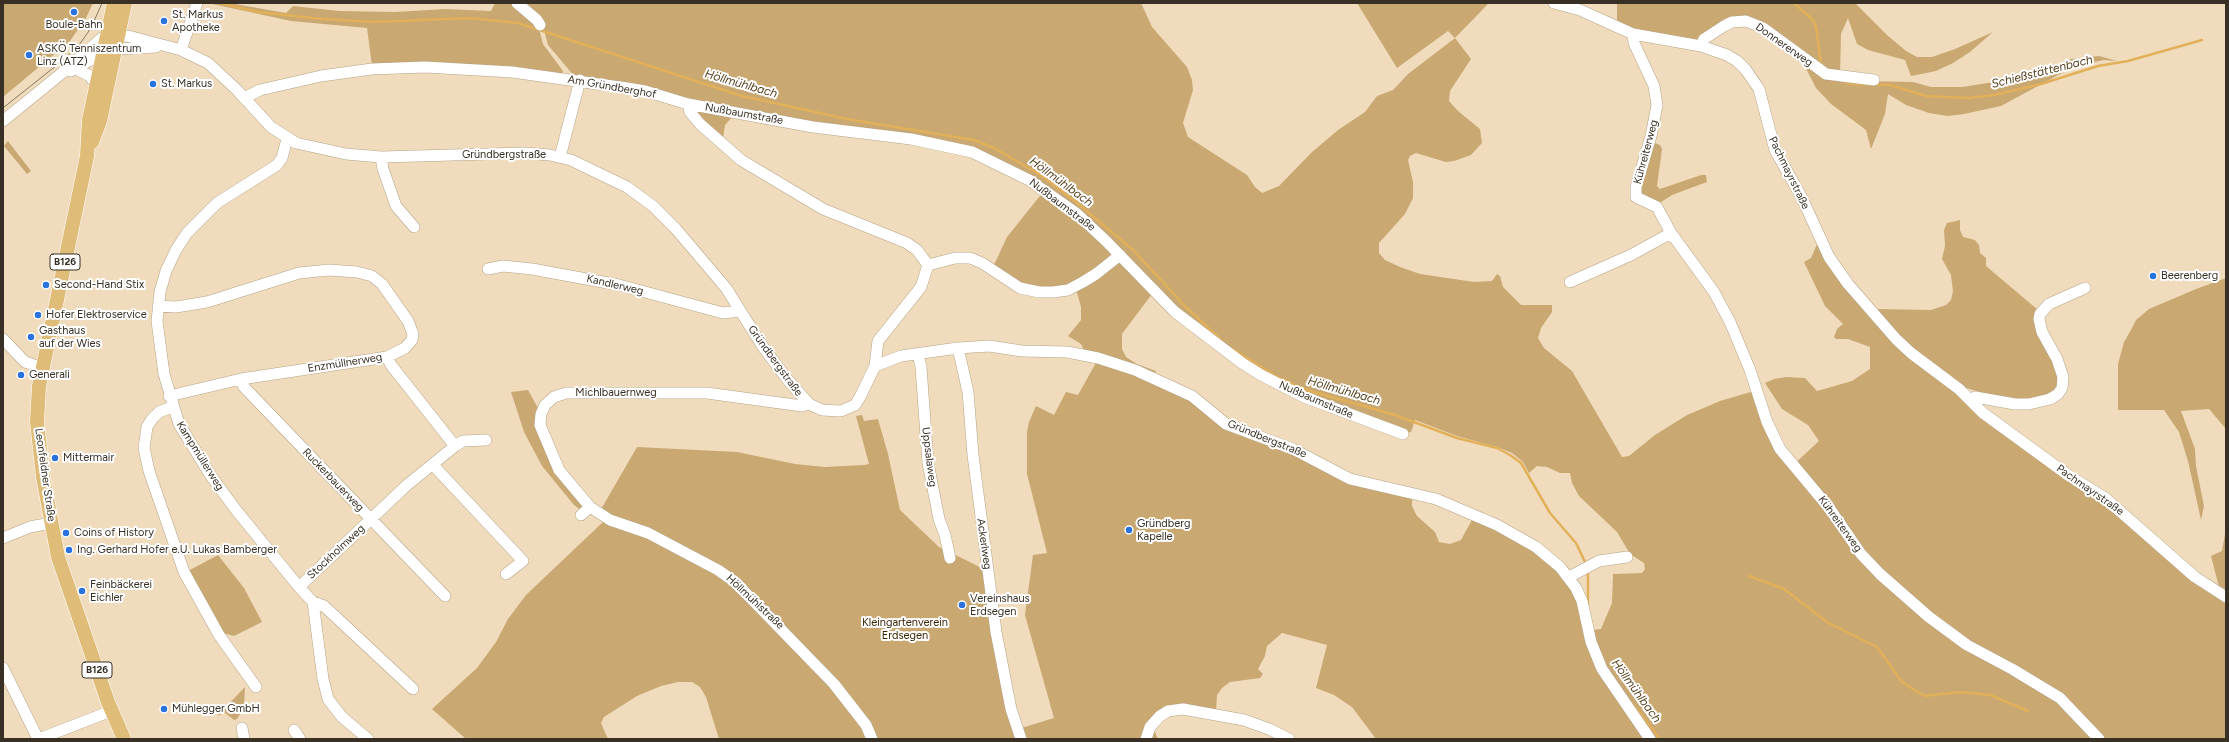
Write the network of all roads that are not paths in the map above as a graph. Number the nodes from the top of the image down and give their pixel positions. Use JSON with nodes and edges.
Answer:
{"nodes":[{"id":1,"x":114,"y":3,"type":"edge"},
{"id":2,"x":125,"y":3,"type":"edge"},
{"id":3,"x":197,"y":3,"type":"edge"},
{"id":4,"x":517,"y":3,"type":"edge"},
{"id":5,"x":1554,"y":3,"type":"edge"},
{"id":6,"x":540,"y":25,"type":"dead end"},
{"id":7,"x":1633,"y":34,"type":"junction"},
{"id":8,"x":113,"y":35,"type":"junction"},
{"id":9,"x":1701,"y":46,"type":"junction"},
{"id":10,"x":169,"y":47,"type":"junction"},
{"id":11,"x":181,"y":50,"type":"junction"},
{"id":12,"x":109,"y":51,"type":"junction"},
{"id":13,"x":76,"y":69,"type":"junction"},
{"id":14,"x":62,"y":74,"type":"junction"},
{"id":15,"x":580,"y":80,"type":"junction"},
{"id":16,"x":1874,"y":80,"type":"dead end"},
{"id":17,"x":96,"y":85,"type":"junction"},
{"id":18,"x":244,"y":98,"type":"junction"},
{"id":19,"x":688,"y":104,"type":"junction"},
{"id":20,"x":3,"y":121,"type":"edge"},
{"id":21,"x":287,"y":139,"type":"junction"},
{"id":22,"x":87,"y":156,"type":"junction"},
{"id":23,"x":382,"y":157,"type":"junction"},
{"id":24,"x":560,"y":157,"type":"junction"},
{"id":25,"x":414,"y":228,"type":"dead end"},
{"id":26,"x":1671,"y":233,"type":"junction"},
{"id":27,"x":1120,"y":255,"type":"junction"},
{"id":28,"x":928,"y":265,"type":"junction"},
{"id":29,"x":488,"y":269,"type":"dead end"},
{"id":30,"x":1570,"y":282,"type":"dead end"},
{"id":31,"x":2085,"y":288,"type":"dead end"},
{"id":32,"x":158,"y":306,"type":"junction"},
{"id":33,"x":740,"y":311,"type":"junction"},
{"id":34,"x":3,"y":339,"type":"edge"},
{"id":35,"x":958,"y":348,"type":"junction"},
{"id":36,"x":918,"y":354,"type":"junction"},
{"id":37,"x":387,"y":357,"type":"junction"},
{"id":38,"x":875,"y":366,"type":"junction"},
{"id":39,"x":43,"y":368,"type":"junction"},
{"id":40,"x":241,"y":379,"type":"junction"},
{"id":41,"x":1970,"y":400,"type":"junction"},
{"id":42,"x":171,"y":401,"type":"junction"},
{"id":43,"x":809,"y":404,"type":"junction"},
{"id":44,"x":1403,"y":434,"type":"dead end"},
{"id":45,"x":486,"y":440,"type":"dead end"},
{"id":46,"x":454,"y":446,"type":"junction"},
{"id":47,"x":433,"y":464,"type":"junction"},
{"id":48,"x":590,"y":507,"type":"junction"},
{"id":49,"x":581,"y":515,"type":"dead end"},
{"id":50,"x":371,"y":519,"type":"junction"},
{"id":51,"x":51,"y":523,"type":"junction"},
{"id":52,"x":3,"y":538,"type":"edge"},
{"id":53,"x":1627,"y":557,"type":"dead end"},
{"id":54,"x":950,"y":558,"type":"dead end"},
{"id":55,"x":506,"y":574,"type":"dead end"},
{"id":56,"x":1569,"y":577,"type":"junction"},
{"id":57,"x":299,"y":587,"type":"junction"},
{"id":58,"x":445,"y":596,"type":"dead end"},
{"id":59,"x":2226,"y":597,"type":"edge"},
{"id":60,"x":313,"y":602,"type":"junction"},
{"id":61,"x":3,"y":668,"type":"edge"},
{"id":62,"x":256,"y":687,"type":"dead end"},
{"id":63,"x":413,"y":690,"type":"dead end"},
{"id":64,"x":111,"y":711,"type":"junction"},
{"id":65,"x":122,"y":738,"type":"edge"},
{"id":66,"x":39,"y":739,"type":"edge"},
{"id":67,"x":368,"y":739,"type":"edge"},
{"id":68,"x":872,"y":739,"type":"edge"},
{"id":69,"x":1021,"y":739,"type":"edge"},
{"id":70,"x":1146,"y":739,"type":"edge"},
{"id":71,"x":1289,"y":739,"type":"edge"},
{"id":72,"x":1650,"y":739,"type":"edge"},
{"id":73,"x":2099,"y":739,"type":"edge"}],
"edges":[{"from":1,"to":8,"type":"main road","name":"Leonfeldner Straße","number":"B126"},
{"from":2,"to":8,"type":"main road","name":"Leonfeldner Straße","number":"B126"},
{"from":3,"to":11,"type":"street"},
{"from":4,"to":6,"type":"street"},
{"from":5,"to":7,"type":"street","name":"Pachmayrstraße"},
{"from":7,"to":9,"type":"street","name":"Pachmayrstraße"},
{"from":7,"to":26,"type":"street","name":"Kühreiterweg"},
{"from":8,"to":10,"type":"street","name":"Gründbergstraße"},
{"from":8,"to":12,"type":"main road","name":"Leonfeldner Straße","number":"B126"},
{"from":8,"to":14,"type":"street"},
{"from":9,"to":16,"type":"street","name":"Donnererweg"},
{"from":9,"to":41,"type":"street","name":"Pachmayrstraße"},
{"from":10,"to":11,"type":"street","name":"Gründbergstraße"},
{"from":10,"to":12,"type":"street","name":"Gründbergstraße"},
{"from":11,"to":18,"type":"street","name":"Gründbergstraße"},
{"from":12,"to":13,"type":"street"},
{"from":12,"to":17,"type":"main road","name":"Leonfeldner Straße","number":"B126"},
{"from":12,"to":22,"type":"main road","name":"Leonfeldner Straße","number":"B126"},
{"from":13,"to":14,"type":"street"},
{"from":13,"to":17,"type":"street"},
{"from":14,"to":20,"type":"street"},
{"from":15,"to":18,"type":"street","name":"Am Gründberghof"},
{"from":15,"to":19,"type":"street","name":"Am Gründberghof"},
{"from":15,"to":24,"type":"street"},
{"from":17,"to":22,"type":"main road","name":"Leonfeldner Straße","number":"B126"},
{"from":18,"to":21,"type":"street","name":"Gründbergstraße"},
{"from":19,"to":27,"type":"street","name":"Nußbaumstraße"},
{"from":19,"to":28,"type":"street"},
{"from":21,"to":23,"type":"street","name":"Gründbergstraße"},
{"from":21,"to":32,"type":"street","name":"Kampmüllerweg"},
{"from":22,"to":39,"type":"main road","name":"Leonfeldner Straße","number":"B126"},
{"from":23,"to":24,"type":"street","name":"Gründbergstraße"},
{"from":23,"to":25,"type":"street"},
{"from":24,"to":33,"type":"street","name":"Gründbergstraße"},
{"from":26,"to":30,"type":"street"},
{"from":26,"to":73,"type":"street","name":"Kühreiterweg"},
{"from":27,"to":28,"type":"street"},
{"from":27,"to":44,"type":"street","name":"Nußbaumstraße"},
{"from":28,"to":38,"type":"street"},
{"from":29,"to":33,"type":"street","name":"Kandlerweg"},
{"from":31,"to":41,"type":"street"},
{"from":32,"to":37,"type":"street","name":"Enzmüllnerweg"},
{"from":32,"to":42,"type":"street","name":"Kampmüllerweg"},
{"from":33,"to":43,"type":"street","name":"Gründbergstraße"},
{"from":34,"to":39,"type":"street"},
{"from":35,"to":36,"type":"street","name":"Gründbergstraße"},
{"from":35,"to":56,"type":"street","name":"Gründbergstraße"},
{"from":35,"to":69,"type":"street","name":"Ackerlweg"},
{"from":36,"to":38,"type":"street","name":"Gründbergstraße"},
{"from":36,"to":54,"type":"street","name":"Uppsalaweg"},
{"from":37,"to":40,"type":"street","name":"Enzmüllnerweg"},
{"from":37,"to":46,"type":"street"},
{"from":38,"to":43,"type":"street","name":"Gründbergstraße"},
{"from":39,"to":51,"type":"main road","name":"Leonfeldner Straße","number":"B126"},
{"from":40,"to":42,"type":"street","name":"Enzmüllnerweg"},
{"from":40,"to":50,"type":"street","name":"Ruckerbauerweg"},
{"from":41,"to":59,"type":"street","name":"Pachmayrstraße"},
{"from":42,"to":57,"type":"street","name":"Kampmüllerweg"},
{"from":42,"to":62,"type":"street","name":"Enzmüllnerweg"},
{"from":43,"to":48,"type":"street","name":"Michlbauernweg"},
{"from":45,"to":46,"type":"street","name":"Stockholmweg"},
{"from":46,"to":47,"type":"street","name":"Stockholmweg"},
{"from":47,"to":50,"type":"street","name":"Stockholmweg"},
{"from":47,"to":55,"type":"street"},
{"from":48,"to":49,"type":"street"},
{"from":48,"to":68,"type":"street","name":"Höllmühlstraße"},
{"from":50,"to":57,"type":"street","name":"Stockholmweg"},
{"from":50,"to":58,"type":"street","name":"Ruckerbauerweg"},
{"from":51,"to":52,"type":"street"},
{"from":51,"to":64,"type":"main road","name":"Leonfeldner Straße","number":"B126"},
{"from":53,"to":56,"type":"street"},
{"from":56,"to":72,"type":"street","name":"Gründbergstraße"},
{"from":57,"to":60,"type":"street","name":"Stockholmweg"},
{"from":60,"to":63,"type":"street"},
{"from":60,"to":67,"type":"street"},
{"from":61,"to":66,"type":"street"},
{"from":64,"to":65,"type":"main road","name":"Leonfeldner Straße","number":"B126"},
{"from":64,"to":66,"type":"street"},
{"from":70,"to":71,"type":"street"}]}
